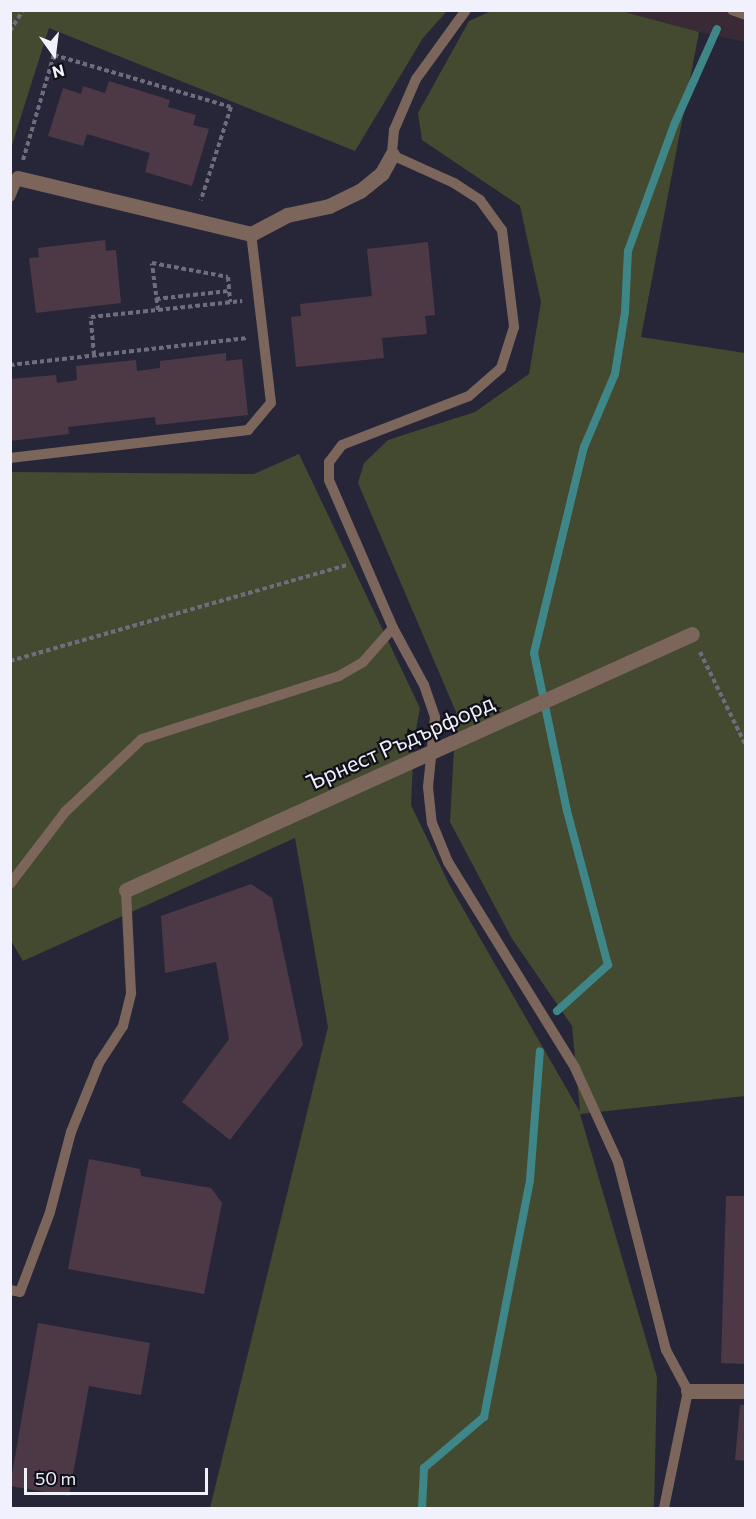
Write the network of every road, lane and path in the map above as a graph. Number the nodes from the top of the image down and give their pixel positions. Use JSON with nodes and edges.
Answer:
{"nodes":[{"id":1,"x":23,"y":10,"type":"edge"},
{"id":2,"x":466,"y":10,"type":"edge"},
{"id":3,"x":732,"y":10,"type":"edge"},
{"id":4,"x":746,"y":15,"type":"edge"},
{"id":5,"x":10,"y":31,"type":"edge"},
{"id":6,"x":392,"y":155,"type":"junction"},
{"id":7,"x":18,"y":178,"type":"junction"},
{"id":8,"x":10,"y":197,"type":"edge"},
{"id":9,"x":201,"y":200,"type":"dead end"},
{"id":10,"x":252,"y":234,"type":"junction"},
{"id":11,"x":229,"y":291,"type":"junction"},
{"id":12,"x":156,"y":299,"type":"junction"},
{"id":13,"x":259,"y":300,"type":"junction"},
{"id":14,"x":230,"y":302,"type":"junction"},
{"id":15,"x":158,"y":310,"type":"junction"},
{"id":16,"x":263,"y":336,"type":"junction"},
{"id":17,"x":94,"y":355,"type":"junction"},
{"id":18,"x":10,"y":365,"type":"edge"},
{"id":19,"x":10,"y":458,"type":"edge"},
{"id":20,"x":362,"y":561,"type":"junction"},
{"id":21,"x":393,"y":628,"type":"junction"},
{"id":22,"x":692,"y":634,"type":"joint"},
{"id":23,"x":10,"y":661,"type":"edge"},
{"id":24,"x":746,"y":746,"type":"edge"},
{"id":25,"x":430,"y":754,"type":"junction"},
{"id":26,"x":10,"y":884,"type":"edge"},
{"id":27,"x":126,"y":890,"type":"joint"},
{"id":28,"x":15,"y":1291,"type":"edge"},
{"id":29,"x":688,"y":1391,"type":"junction"},
{"id":30,"x":746,"y":1391,"type":"edge"},
{"id":31,"x":664,"y":1509,"type":"edge"}],
"edges":[{"from":1,"to":5,"type":"path"},
{"from":2,"to":6,"type":"lane"},
{"from":3,"to":4,"type":"lane"},
{"from":6,"to":10,"type":"street"},
{"from":6,"to":20,"type":"lane"},
{"from":7,"to":8,"type":"lane"},
{"from":7,"to":9,"type":"path"},
{"from":7,"to":10,"type":"street"},
{"from":10,"to":13,"type":"lane"},
{"from":11,"to":12,"type":"path"},
{"from":11,"to":12,"type":"path"},
{"from":11,"to":14,"type":"path"},
{"from":12,"to":15,"type":"path"},
{"from":13,"to":14,"type":"path"},
{"from":13,"to":16,"type":"lane"},
{"from":14,"to":15,"type":"path"},
{"from":15,"to":17,"type":"path"},
{"from":16,"to":17,"type":"path"},
{"from":16,"to":19,"type":"lane"},
{"from":17,"to":18,"type":"path"},
{"from":20,"to":21,"type":"lane"},
{"from":20,"to":23,"type":"path"},
{"from":21,"to":25,"type":"lane"},
{"from":21,"to":26,"type":"lane"},
{"from":22,"to":24,"type":"path"},
{"from":22,"to":25,"type":"street","name":"Ърнест Ръдърфорд"},
{"from":25,"to":27,"type":"street","name":"Ърнест Ръдърфорд"},
{"from":25,"to":29,"type":"lane"},
{"from":27,"to":28,"type":"lane"},
{"from":29,"to":30,"type":"street"},
{"from":29,"to":31,"type":"lane"}]}
